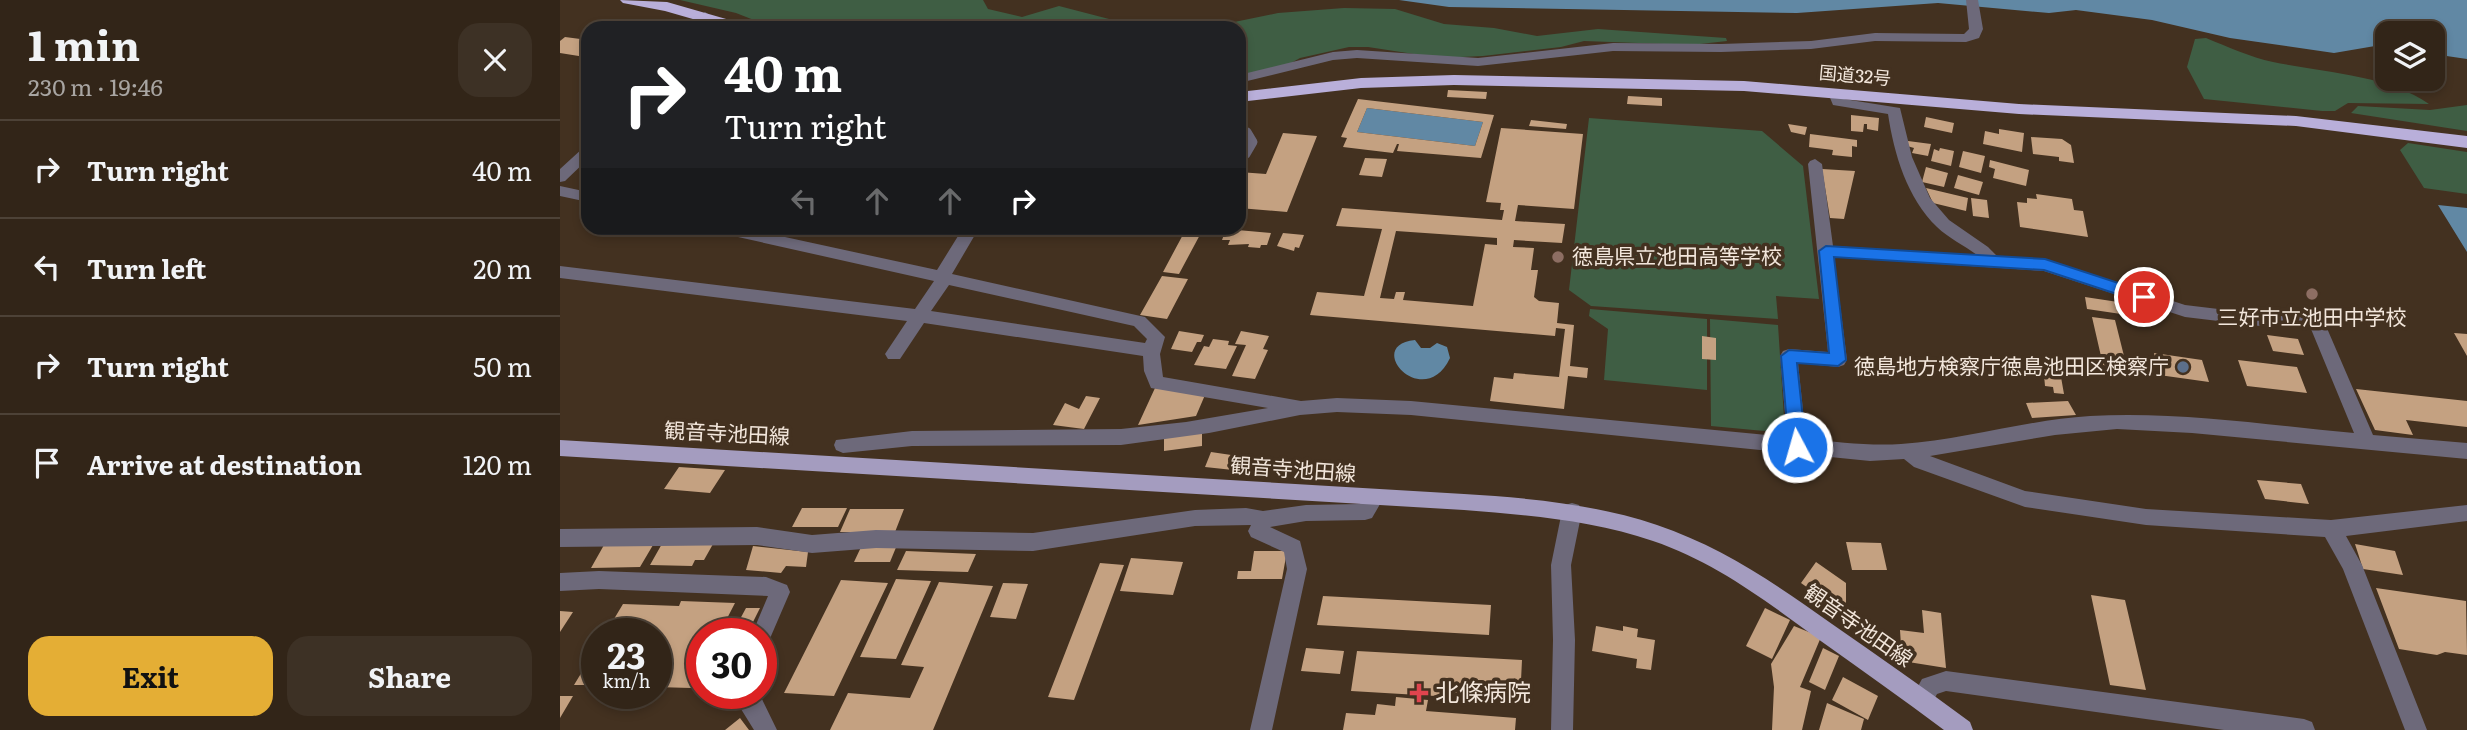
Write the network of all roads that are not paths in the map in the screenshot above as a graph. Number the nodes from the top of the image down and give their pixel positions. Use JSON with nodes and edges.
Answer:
{"nodes":[{"id":1,"x":628,"y":0,"type":"edge"},
{"id":2,"x":1973,"y":5,"type":"edge"},
{"id":3,"x":705,"y":16,"type":"junction"},
{"id":4,"x":698,"y":21,"type":"edge"},
{"id":5,"x":720,"y":21,"type":"edge"},
{"id":6,"x":1246,"y":77,"type":"edge"},
{"id":7,"x":1835,"y":93,"type":"junction"},
{"id":8,"x":1246,"y":96,"type":"edge"},
{"id":9,"x":1246,"y":132,"type":"edge"},
{"id":10,"x":2467,"y":142,"type":"edge"},
{"id":11,"x":1246,"y":152,"type":"edge"},
{"id":12,"x":581,"y":157,"type":"edge"},
{"id":13,"x":1815,"y":164,"type":"dead end"},
{"id":14,"x":560,"y":177,"type":"edge"},
{"id":15,"x":560,"y":191,"type":"edge"},
{"id":16,"x":581,"y":196,"type":"edge"},
{"id":17,"x":751,"y":235,"type":"edge"},
{"id":18,"x":967,"y":235,"type":"edge"},
{"id":19,"x":1826,"y":251,"type":"junction"},
{"id":20,"x":1991,"y":260,"type":"junction"},
{"id":21,"x":560,"y":272,"type":"edge"},
{"id":22,"x":942,"y":278,"type":"junction"},
{"id":23,"x":919,"y":316,"type":"junction"},
{"id":24,"x":1150,"y":350,"type":"junction"},
{"id":25,"x":894,"y":354,"type":"dead end"},
{"id":26,"x":1300,"y":408,"type":"junction"},
{"id":27,"x":2367,"y":442,"type":"junction"},
{"id":28,"x":844,"y":445,"type":"dead end"},
{"id":29,"x":1797,"y":447,"type":"junction"},
{"id":30,"x":560,"y":448,"type":"edge"},
{"id":31,"x":2467,"y":451,"type":"edge"},
{"id":32,"x":1910,"y":453,"type":"junction"},
{"id":33,"x":1373,"y":499,"type":"junction"},
{"id":34,"x":1573,"y":511,"type":"junction"},
{"id":35,"x":2467,"y":513,"type":"edge"},
{"id":36,"x":1262,"y":519,"type":"junction"},
{"id":37,"x":2331,"y":529,"type":"junction"},
{"id":38,"x":560,"y":538,"type":"edge"},
{"id":39,"x":560,"y":582,"type":"edge"},
{"id":40,"x":769,"y":618,"type":"edge"},
{"id":41,"x":1922,"y":699,"type":"junction"},
{"id":42,"x":754,"y":709,"type":"edge"},
{"id":43,"x":766,"y":730,"type":"edge"},
{"id":44,"x":1261,"y":730,"type":"edge"},
{"id":45,"x":1562,"y":730,"type":"edge"},
{"id":46,"x":1962,"y":730,"type":"edge"},
{"id":47,"x":2304,"y":730,"type":"edge"},
{"id":48,"x":2416,"y":730,"type":"edge"}],
"edges":[{"from":1,"to":3,"type":"highway"},
{"from":2,"to":6,"type":"street"},
{"from":3,"to":4,"type":"street"},
{"from":3,"to":5,"type":"highway"},
{"from":7,"to":8,"type":"highway","name":"国道32号"},
{"from":7,"to":10,"type":"highway","name":"国道32号"},
{"from":7,"to":20,"type":"street"},
{"from":9,"to":11,"type":"lane"},
{"from":12,"to":14,"type":"street"},
{"from":13,"to":19,"type":"street"},
{"from":15,"to":16,"type":"street"},
{"from":17,"to":22,"type":"street"},
{"from":18,"to":22,"type":"street"},
{"from":19,"to":20,"type":"street"},
{"from":19,"to":29,"type":"street"},
{"from":20,"to":27,"type":"street"},
{"from":21,"to":23,"type":"street"},
{"from":22,"to":23,"type":"street"},
{"from":22,"to":24,"type":"street"},
{"from":23,"to":24,"type":"street"},
{"from":23,"to":25,"type":"street"},
{"from":24,"to":26,"type":"street"},
{"from":26,"to":28,"type":"street"},
{"from":26,"to":29,"type":"street"},
{"from":27,"to":31,"type":"street"},
{"from":27,"to":32,"type":"street"},
{"from":29,"to":32,"type":"street"},
{"from":30,"to":33,"type":"main road","name":"観音寺池田線"},
{"from":32,"to":37,"type":"street"},
{"from":33,"to":34,"type":"main road","name":"観音寺池田線"},
{"from":33,"to":36,"type":"street"},
{"from":34,"to":41,"type":"main road","name":"観音寺池田線"},
{"from":34,"to":45,"type":"street"},
{"from":35,"to":37,"type":"street"},
{"from":36,"to":38,"type":"street"},
{"from":36,"to":44,"type":"street"},
{"from":37,"to":48,"type":"street"},
{"from":39,"to":40,"type":"street"},
{"from":41,"to":46,"type":"main road","name":"観音寺池田線"},
{"from":41,"to":47,"type":"street"},
{"from":42,"to":43,"type":"street"}]}
